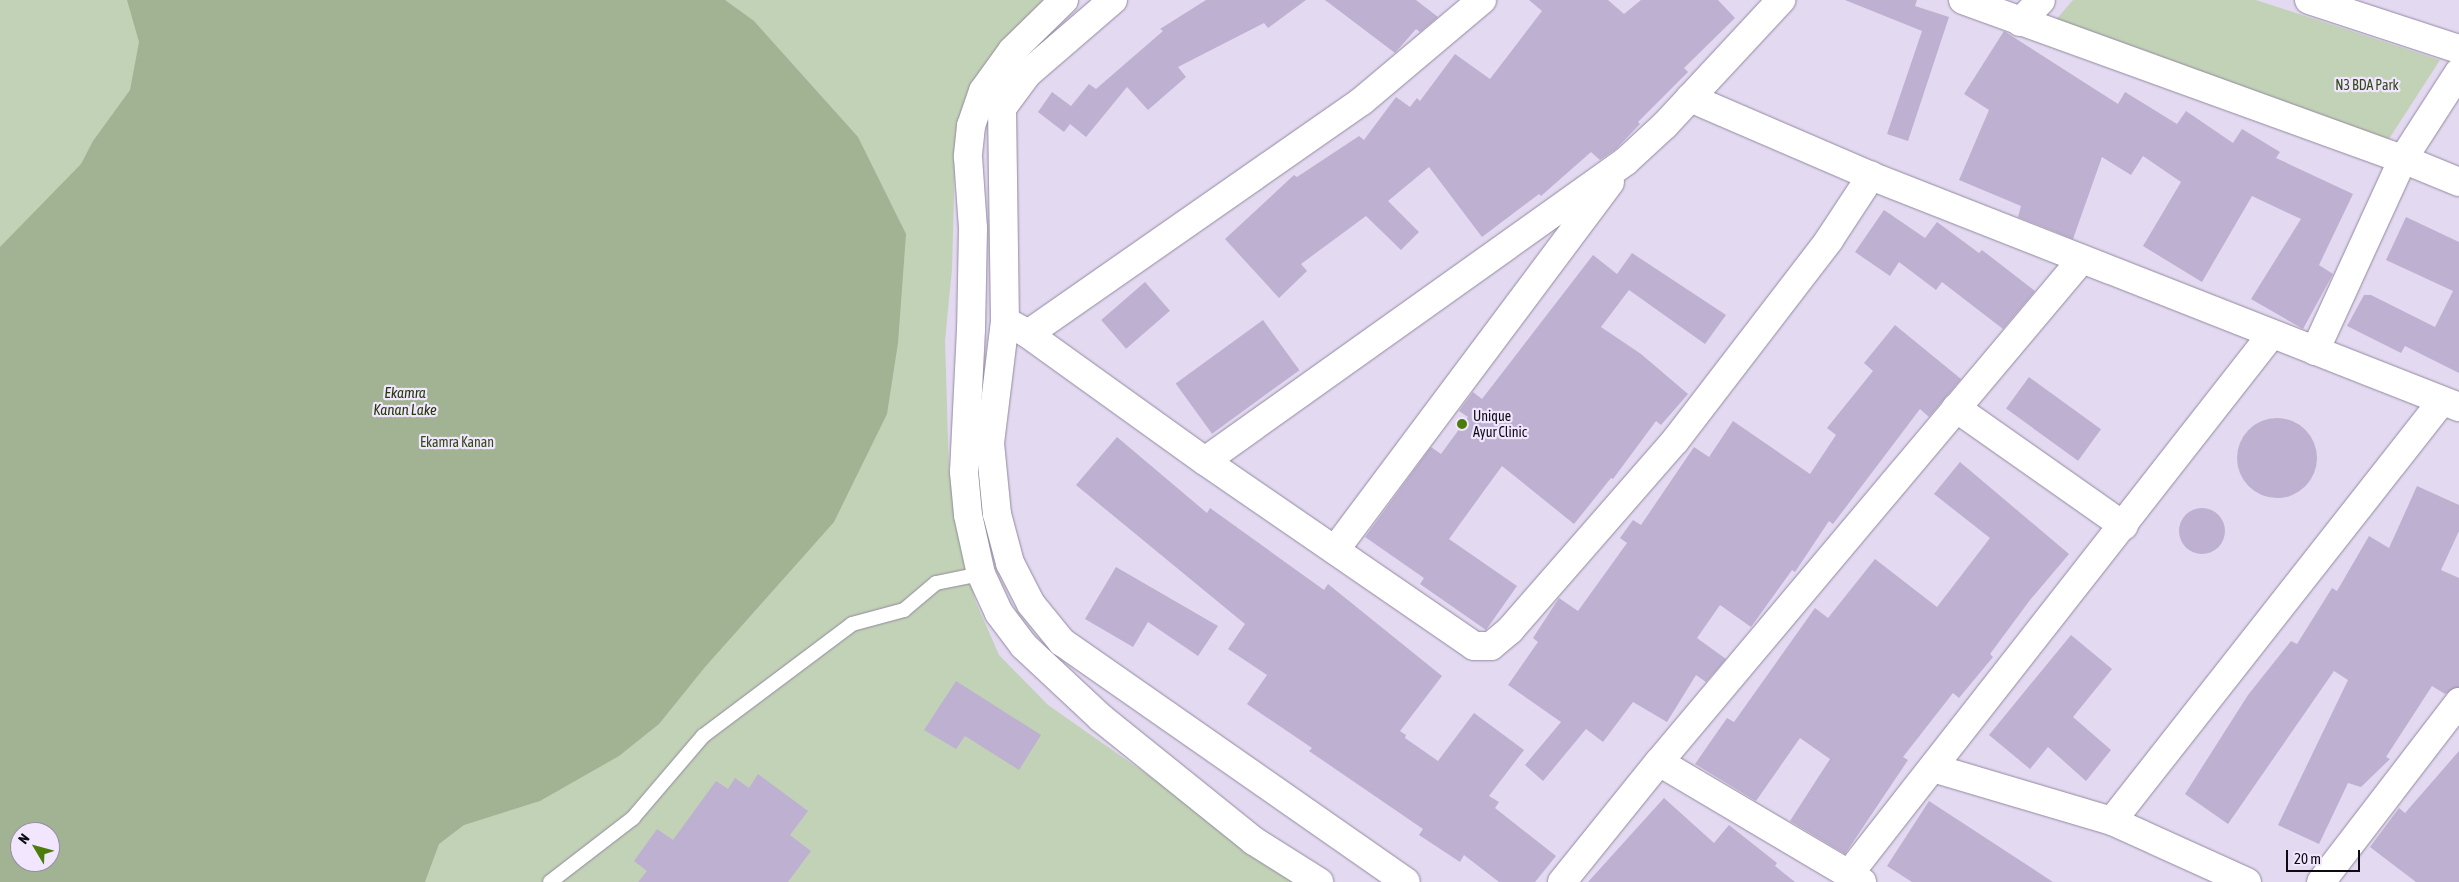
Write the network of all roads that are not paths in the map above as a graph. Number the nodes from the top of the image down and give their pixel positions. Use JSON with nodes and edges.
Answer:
{"nodes":[{"id":1,"x":1064,"y":0,"type":"edge"},
{"id":2,"x":1114,"y":0,"type":"edge"},
{"id":3,"x":1482,"y":0,"type":"edge"},
{"id":4,"x":1781,"y":0,"type":"edge"},
{"id":5,"x":1963,"y":0,"type":"edge"},
{"id":6,"x":2041,"y":0,"type":"edge"},
{"id":7,"x":2309,"y":0,"type":"edge"},
{"id":8,"x":2020,"y":22,"type":"junction"},
{"id":9,"x":2459,"y":49,"type":"edge"},
{"id":10,"x":2459,"y":72,"type":"edge"},
{"id":11,"x":1690,"y":98,"type":"junction"},
{"id":12,"x":2403,"y":158,"type":"junction"},
{"id":13,"x":1626,"y":161,"type":"junction"},
{"id":14,"x":1872,"y":176,"type":"junction"},
{"id":15,"x":2459,"y":182,"type":"edge"},
{"id":16,"x":2082,"y":258,"type":"junction"},
{"id":17,"x":1016,"y":327,"type":"junction"},
{"id":18,"x":2272,"y":334,"type":"junction"},
{"id":19,"x":2315,"y":351,"type":"junction"},
{"id":20,"x":2450,"y":404,"type":"edge"},
{"id":21,"x":1956,"y":408,"type":"junction"},
{"id":22,"x":1205,"y":461,"type":"junction"},
{"id":23,"x":2124,"y":526,"type":"junction"},
{"id":24,"x":1335,"y":550,"type":"junction"},
{"id":25,"x":981,"y":574,"type":"junction"},
{"id":26,"x":2459,"y":702,"type":"edge"},
{"id":27,"x":1658,"y":762,"type":"junction"},
{"id":28,"x":1933,"y":768,"type":"junction"},
{"id":29,"x":2112,"y":821,"type":"junction"},
{"id":30,"x":2205,"y":874,"type":"edge"},
{"id":31,"x":1856,"y":878,"type":"edge"},
{"id":32,"x":550,"y":882,"type":"edge"},
{"id":33,"x":1319,"y":882,"type":"edge"},
{"id":34,"x":1406,"y":882,"type":"edge"},
{"id":35,"x":1562,"y":882,"type":"edge"},
{"id":36,"x":2247,"y":882,"type":"edge"},
{"id":37,"x":2321,"y":882,"type":"edge"}],
"edges":[{"from":1,"to":25,"type":"street"},
{"from":2,"to":17,"type":"street"},
{"from":3,"to":17,"type":"street"},
{"from":4,"to":11,"type":"street"},
{"from":5,"to":8,"type":"street"},
{"from":6,"to":8,"type":"street"},
{"from":7,"to":9,"type":"street"},
{"from":8,"to":12,"type":"street"},
{"from":10,"to":12,"type":"street"},
{"from":11,"to":13,"type":"street"},
{"from":11,"to":14,"type":"street"},
{"from":12,"to":15,"type":"street"},
{"from":12,"to":19,"type":"street"},
{"from":13,"to":22,"type":"street"},
{"from":13,"to":24,"type":"street"},
{"from":14,"to":16,"type":"street"},
{"from":14,"to":24,"type":"street"},
{"from":16,"to":18,"type":"street"},
{"from":16,"to":21,"type":"street"},
{"from":17,"to":22,"type":"street"},
{"from":17,"to":34,"type":"street"},
{"from":18,"to":19,"type":"street"},
{"from":18,"to":23,"type":"street"},
{"from":19,"to":20,"type":"street"},
{"from":20,"to":29,"type":"street"},
{"from":21,"to":23,"type":"street"},
{"from":21,"to":27,"type":"street"},
{"from":22,"to":24,"type":"street"},
{"from":23,"to":28,"type":"street"},
{"from":25,"to":32,"type":"lane"},
{"from":25,"to":33,"type":"street"},
{"from":26,"to":37,"type":"street"},
{"from":27,"to":31,"type":"street"},
{"from":27,"to":35,"type":"street"},
{"from":28,"to":29,"type":"street"},
{"from":28,"to":31,"type":"street"},
{"from":29,"to":30,"type":"street"},
{"from":30,"to":36,"type":"street"}]}
